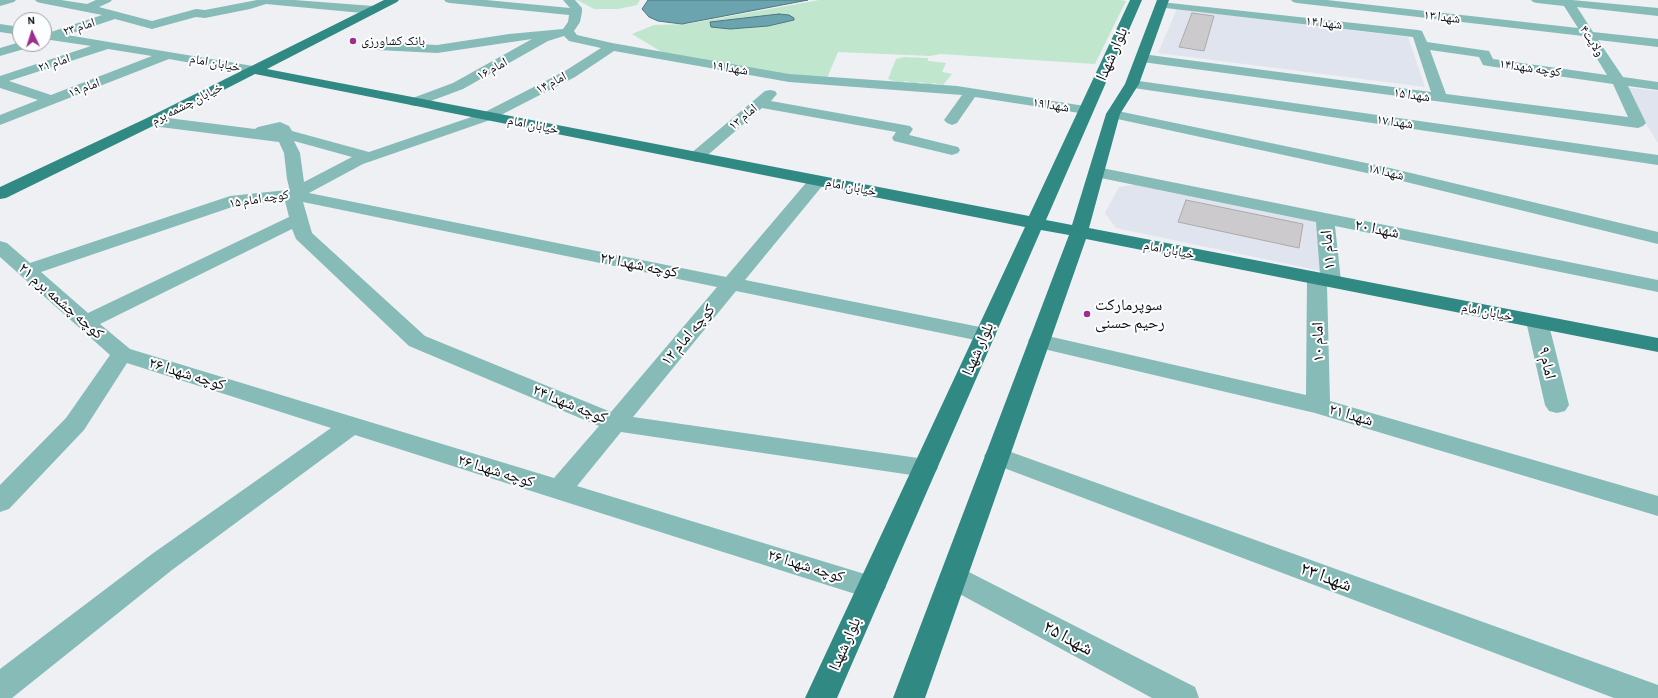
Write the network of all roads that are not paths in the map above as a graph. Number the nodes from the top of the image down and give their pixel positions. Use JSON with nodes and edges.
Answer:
{"nodes":[{"id":1,"x":10,"y":0,"type":"edge"},
{"id":2,"x":41,"y":0,"type":"edge"},
{"id":3,"x":106,"y":0,"type":"edge"},
{"id":4,"x":266,"y":0,"type":"edge"},
{"id":5,"x":393,"y":0,"type":"edge"},
{"id":6,"x":450,"y":0,"type":"edge"},
{"id":7,"x":570,"y":0,"type":"edge"},
{"id":8,"x":1136,"y":0,"type":"edge"},
{"id":9,"x":1297,"y":0,"type":"edge"},
{"id":10,"x":1537,"y":0,"type":"edge"},
{"id":11,"x":201,"y":1,"type":"edge"},
{"id":12,"x":1566,"y":1,"type":"edge"},
{"id":13,"x":1162,"y":2,"type":"edge"},
{"id":14,"x":0,"y":3,"type":"edge"},
{"id":15,"x":348,"y":3,"type":"edge"},
{"id":16,"x":1351,"y":3,"type":"edge"},
{"id":17,"x":88,"y":8,"type":"junction"},
{"id":18,"x":373,"y":10,"type":"junction"},
{"id":19,"x":196,"y":12,"type":"junction"},
{"id":20,"x":576,"y":12,"type":"junction"},
{"id":21,"x":1658,"y":12,"type":"edge"},
{"id":22,"x":115,"y":15,"type":"junction"},
{"id":23,"x":0,"y":28,"type":"edge"},
{"id":24,"x":12,"y":30,"type":"edge"},
{"id":25,"x":567,"y":32,"type":"junction"},
{"id":26,"x":147,"y":33,"type":"junction"},
{"id":27,"x":52,"y":34,"type":"edge"},
{"id":28,"x":1588,"y":34,"type":"junction"},
{"id":29,"x":52,"y":37,"type":"edge"},
{"id":30,"x":1135,"y":42,"type":"junction"},
{"id":31,"x":1658,"y":43,"type":"edge"},
{"id":32,"x":108,"y":45,"type":"junction"},
{"id":33,"x":378,"y":46,"type":"dead end"},
{"id":34,"x":1422,"y":46,"type":"junction"},
{"id":35,"x":612,"y":47,"type":"junction"},
{"id":36,"x":12,"y":48,"type":"edge"},
{"id":37,"x":132,"y":49,"type":"junction"},
{"id":38,"x":0,"y":52,"type":"edge"},
{"id":39,"x":168,"y":55,"type":"junction"},
{"id":40,"x":253,"y":70,"type":"junction"},
{"id":41,"x":789,"y":78,"type":"junction"},
{"id":42,"x":0,"y":82,"type":"edge"},
{"id":43,"x":1619,"y":82,"type":"junction"},
{"id":44,"x":1132,"y":84,"type":"junction"},
{"id":45,"x":1658,"y":86,"type":"edge"},
{"id":46,"x":971,"y":92,"type":"junction"},
{"id":47,"x":1440,"y":98,"type":"junction"},
{"id":48,"x":52,"y":100,"type":"junction"},
{"id":49,"x":415,"y":102,"type":"junction"},
{"id":50,"x":759,"y":104,"type":"junction"},
{"id":51,"x":1086,"y":110,"type":"junction"},
{"id":52,"x":1113,"y":114,"type":"junction"},
{"id":53,"x":488,"y":116,"type":"junction"},
{"id":54,"x":0,"y":120,"type":"edge"},
{"id":55,"x":952,"y":120,"type":"dead end"},
{"id":56,"x":152,"y":121,"type":"junction"},
{"id":57,"x":259,"y":134,"type":"junction"},
{"id":58,"x":952,"y":150,"type":"dead end"},
{"id":59,"x":370,"y":157,"type":"junction"},
{"id":60,"x":696,"y":157,"type":"junction"},
{"id":61,"x":1658,"y":160,"type":"edge"},
{"id":62,"x":1097,"y":172,"type":"junction"},
{"id":63,"x":817,"y":181,"type":"junction"},
{"id":64,"x":0,"y":194,"type":"edge"},
{"id":65,"x":292,"y":195,"type":"junction"},
{"id":66,"x":299,"y":219,"type":"junction"},
{"id":67,"x":1325,"y":219,"type":"junction"},
{"id":68,"x":1035,"y":223,"type":"junction"},
{"id":69,"x":1079,"y":232,"type":"junction"},
{"id":70,"x":1658,"y":238,"type":"edge"},
{"id":71,"x":0,"y":247,"type":"edge"},
{"id":72,"x":26,"y":271,"type":"junction"},
{"id":73,"x":1324,"y":280,"type":"junction"},
{"id":74,"x":731,"y":284,"type":"junction"},
{"id":75,"x":1658,"y":286,"type":"edge"},
{"id":76,"x":1537,"y":322,"type":"junction"},
{"id":77,"x":85,"y":323,"type":"junction"},
{"id":78,"x":985,"y":335,"type":"junction"},
{"id":79,"x":1039,"y":341,"type":"junction"},
{"id":80,"x":1658,"y":345,"type":"edge"},
{"id":81,"x":122,"y":354,"type":"junction"},
{"id":82,"x":1557,"y":405,"type":"dead end"},
{"id":83,"x":1318,"y":406,"type":"junction"},
{"id":84,"x":615,"y":423,"type":"junction"},
{"id":85,"x":351,"y":426,"type":"junction"},
{"id":86,"x":997,"y":456,"type":"junction"},
{"id":87,"x":925,"y":468,"type":"junction"},
{"id":88,"x":559,"y":490,"type":"junction"},
{"id":89,"x":0,"y":502,"type":"edge"},
{"id":90,"x":1658,"y":506,"type":"edge"},
{"id":91,"x":953,"y":578,"type":"junction"},
{"id":92,"x":871,"y":587,"type":"junction"},
{"id":93,"x":0,"y":688,"type":"edge"},
{"id":94,"x":821,"y":698,"type":"edge"},
{"id":95,"x":909,"y":698,"type":"edge"},
{"id":96,"x":1183,"y":698,"type":"edge"},
{"id":97,"x":1654,"y":698,"type":"edge"}],
"edges":[{"from":1,"to":14,"type":"street"},
{"from":2,"to":17,"type":"street"},
{"from":3,"to":17,"type":"street"},
{"from":4,"to":15,"type":"street"},
{"from":4,"to":19,"type":"street"},
{"from":5,"to":15,"type":"street"},
{"from":5,"to":18,"type":"main road","name":"خیابان چشمه برم"},
{"from":6,"to":20,"type":"street"},
{"from":7,"to":20,"type":"street"},
{"from":8,"to":30,"type":"main road","name":"بلوار شهدا"},
{"from":9,"to":16,"type":"street","name":"شهدا ۱۳"},
{"from":10,"to":12,"type":"street"},
{"from":11,"to":19,"type":"street"},
{"from":12,"to":21,"type":"street"},
{"from":12,"to":28,"type":"street","name":"ولایت۴"},
{"from":13,"to":30,"type":"main road","name":"بلوار شهدا"},
{"from":13,"to":34,"type":"street","name":"شهدا ۱۴"},
{"from":15,"to":18,"type":"street"},
{"from":16,"to":28,"type":"street","name":"شهدا ۱۳"},
{"from":17,"to":22,"type":"street"},
{"from":18,"to":40,"type":"main road","name":"خیابان چشمه برم"},
{"from":19,"to":26,"type":"street"},
{"from":20,"to":25,"type":"street"},
{"from":22,"to":26,"type":"street"},
{"from":22,"to":27,"type":"street","name":"امام ۲۳"},
{"from":23,"to":24,"type":"street"},
{"from":25,"to":33,"type":"street"},
{"from":25,"to":35,"type":"street","name":"شهدا ۱۹"},
{"from":25,"to":49,"type":"street","name":"امام ۱۶"},
{"from":26,"to":37,"type":"street"},
{"from":28,"to":31,"type":"street","name":"شهدا ۱۳"},
{"from":28,"to":43,"type":"street","name":"ولایت۴"},
{"from":29,"to":32,"type":"street","name":"خیابان امام"},
{"from":30,"to":44,"type":"main road","name":"بلوار شهدا"},
{"from":30,"to":47,"type":"street","name":"شهدا ۱۵"},
{"from":30,"to":51,"type":"main road","name":"بلوار شهدا"},
{"from":32,"to":37,"type":"street","name":"خیابان امام"},
{"from":32,"to":42,"type":"street","name":"امام ۲۱"},
{"from":34,"to":43,"type":"street","name":"کوچه شهدا۱۴"},
{"from":34,"to":47,"type":"street","name":"شهدا ۱۴"},
{"from":35,"to":41,"type":"street","name":"شهدا ۱۹"},
{"from":35,"to":53,"type":"street","name":"امام ۱۴"},
{"from":36,"to":38,"type":"street"},
{"from":37,"to":39,"type":"street","name":"خیابان امام"},
{"from":39,"to":40,"type":"street","name":"خیابان امام"},
{"from":39,"to":48,"type":"street","name":"امام ۱۹"},
{"from":40,"to":49,"type":"main road","name":"خیابان امام"},
{"from":40,"to":56,"type":"main road","name":"خیابان چشمه برم"},
{"from":41,"to":46,"type":"street","name":"شهدا ۱۹"},
{"from":41,"to":50,"type":"street","name":"امام ۱۳"},
{"from":42,"to":48,"type":"street"},
{"from":43,"to":45,"type":"street"},
{"from":43,"to":47,"type":"street","name":"شهدا ۱۵"},
{"from":44,"to":52,"type":"main road","name":"بلوار شهدا"},
{"from":44,"to":61,"type":"street","name":"شهدا ۱۷"},
{"from":46,"to":51,"type":"street","name":"شهدا ۱۹"},
{"from":46,"to":55,"type":"street"},
{"from":48,"to":54,"type":"street","name":"امام ۱۹"},
{"from":49,"to":53,"type":"main road","name":"خیابان امام"},
{"from":50,"to":58,"type":"street"},
{"from":50,"to":60,"type":"street","name":"امام ۱۳"},
{"from":51,"to":68,"type":"main road","name":"بلوار شهدا"},
{"from":52,"to":62,"type":"main road","name":"بلوار شهدا"},
{"from":52,"to":70,"type":"street","name":"شهدا ۱۸"},
{"from":53,"to":59,"type":"street","name":"کوچه امام ۱۵"},
{"from":53,"to":60,"type":"main road","name":"خیابان امام"},
{"from":56,"to":57,"type":"street"},
{"from":56,"to":64,"type":"main road","name":"خیابان چشمه برم"},
{"from":57,"to":59,"type":"street"},
{"from":57,"to":65,"type":"street"},
{"from":59,"to":65,"type":"street","name":"کوچه امام ۱۵"},
{"from":60,"to":63,"type":"main road","name":"خیابان امام"},
{"from":62,"to":67,"type":"street","name":"شهدا ۲۰"},
{"from":62,"to":69,"type":"main road","name":"بلوار شهدا"},
{"from":63,"to":68,"type":"main road","name":"خیابان امام"},
{"from":63,"to":74,"type":"street","name":"کوچه امام ۱۲"},
{"from":65,"to":66,"type":"street","name":"کوچه شهدا ۲۴"},
{"from":65,"to":72,"type":"street","name":"کوچه امام ۱۵"},
{"from":65,"to":74,"type":"street","name":"کوچه شهدا ۲۲"},
{"from":66,"to":77,"type":"street"},
{"from":66,"to":84,"type":"street","name":"کوچه شهدا ۲۴"},
{"from":67,"to":73,"type":"street","name":"امام ۱۱"},
{"from":67,"to":75,"type":"street","name":"شهدا ۲۰"},
{"from":68,"to":69,"type":"main road","name":"خیابان امام"},
{"from":68,"to":78,"type":"main road","name":"بلوار شهدا"},
{"from":69,"to":73,"type":"main road","name":"خیابان امام"},
{"from":69,"to":79,"type":"main road","name":"بلوار شهدا"},
{"from":71,"to":72,"type":"street","name":"کوچه چشمه برم ۲۱"},
{"from":72,"to":77,"type":"street","name":"کوچه چشمه برم ۲۱"},
{"from":73,"to":76,"type":"main road","name":"خیابان امام"},
{"from":73,"to":83,"type":"street","name":"امام ۱۰"},
{"from":74,"to":78,"type":"street","name":"کوچه شهدا ۲۲"},
{"from":74,"to":84,"type":"street","name":"کوچه امام ۱۲"},
{"from":76,"to":80,"type":"main road","name":"خیابان امام"},
{"from":76,"to":82,"type":"street","name":"امام ۹"},
{"from":77,"to":81,"type":"street","name":"کوچه چشمه برم ۲۱"},
{"from":78,"to":87,"type":"main road","name":"بلوار شهدا"},
{"from":79,"to":83,"type":"street","name":"شهدا ۲۱"},
{"from":79,"to":86,"type":"main road","name":"بلوار شهدا"},
{"from":81,"to":85,"type":"street","name":"کوچه شهدا ۲۶"},
{"from":81,"to":89,"type":"street"},
{"from":83,"to":90,"type":"street","name":"شهدا ۲۱"},
{"from":84,"to":87,"type":"street","name":"کوچه شهدا ۲۴"},
{"from":84,"to":88,"type":"street","name":"کوچه امام ۱۲"},
{"from":85,"to":88,"type":"street","name":"کوچه شهدا ۲۶"},
{"from":85,"to":93,"type":"street"},
{"from":86,"to":91,"type":"main road","name":"بلوار شهدا"},
{"from":86,"to":97,"type":"street","name":"شهدا ۲۳"},
{"from":87,"to":92,"type":"main road","name":"بلوار شهدا"},
{"from":88,"to":92,"type":"street","name":"کوچه شهدا ۲۶"},
{"from":91,"to":95,"type":"main road","name":"بلوار شهدا"},
{"from":91,"to":96,"type":"street","name":"شهدا ۲۵"},
{"from":92,"to":94,"type":"main road","name":"بلوار شهدا"}]}
